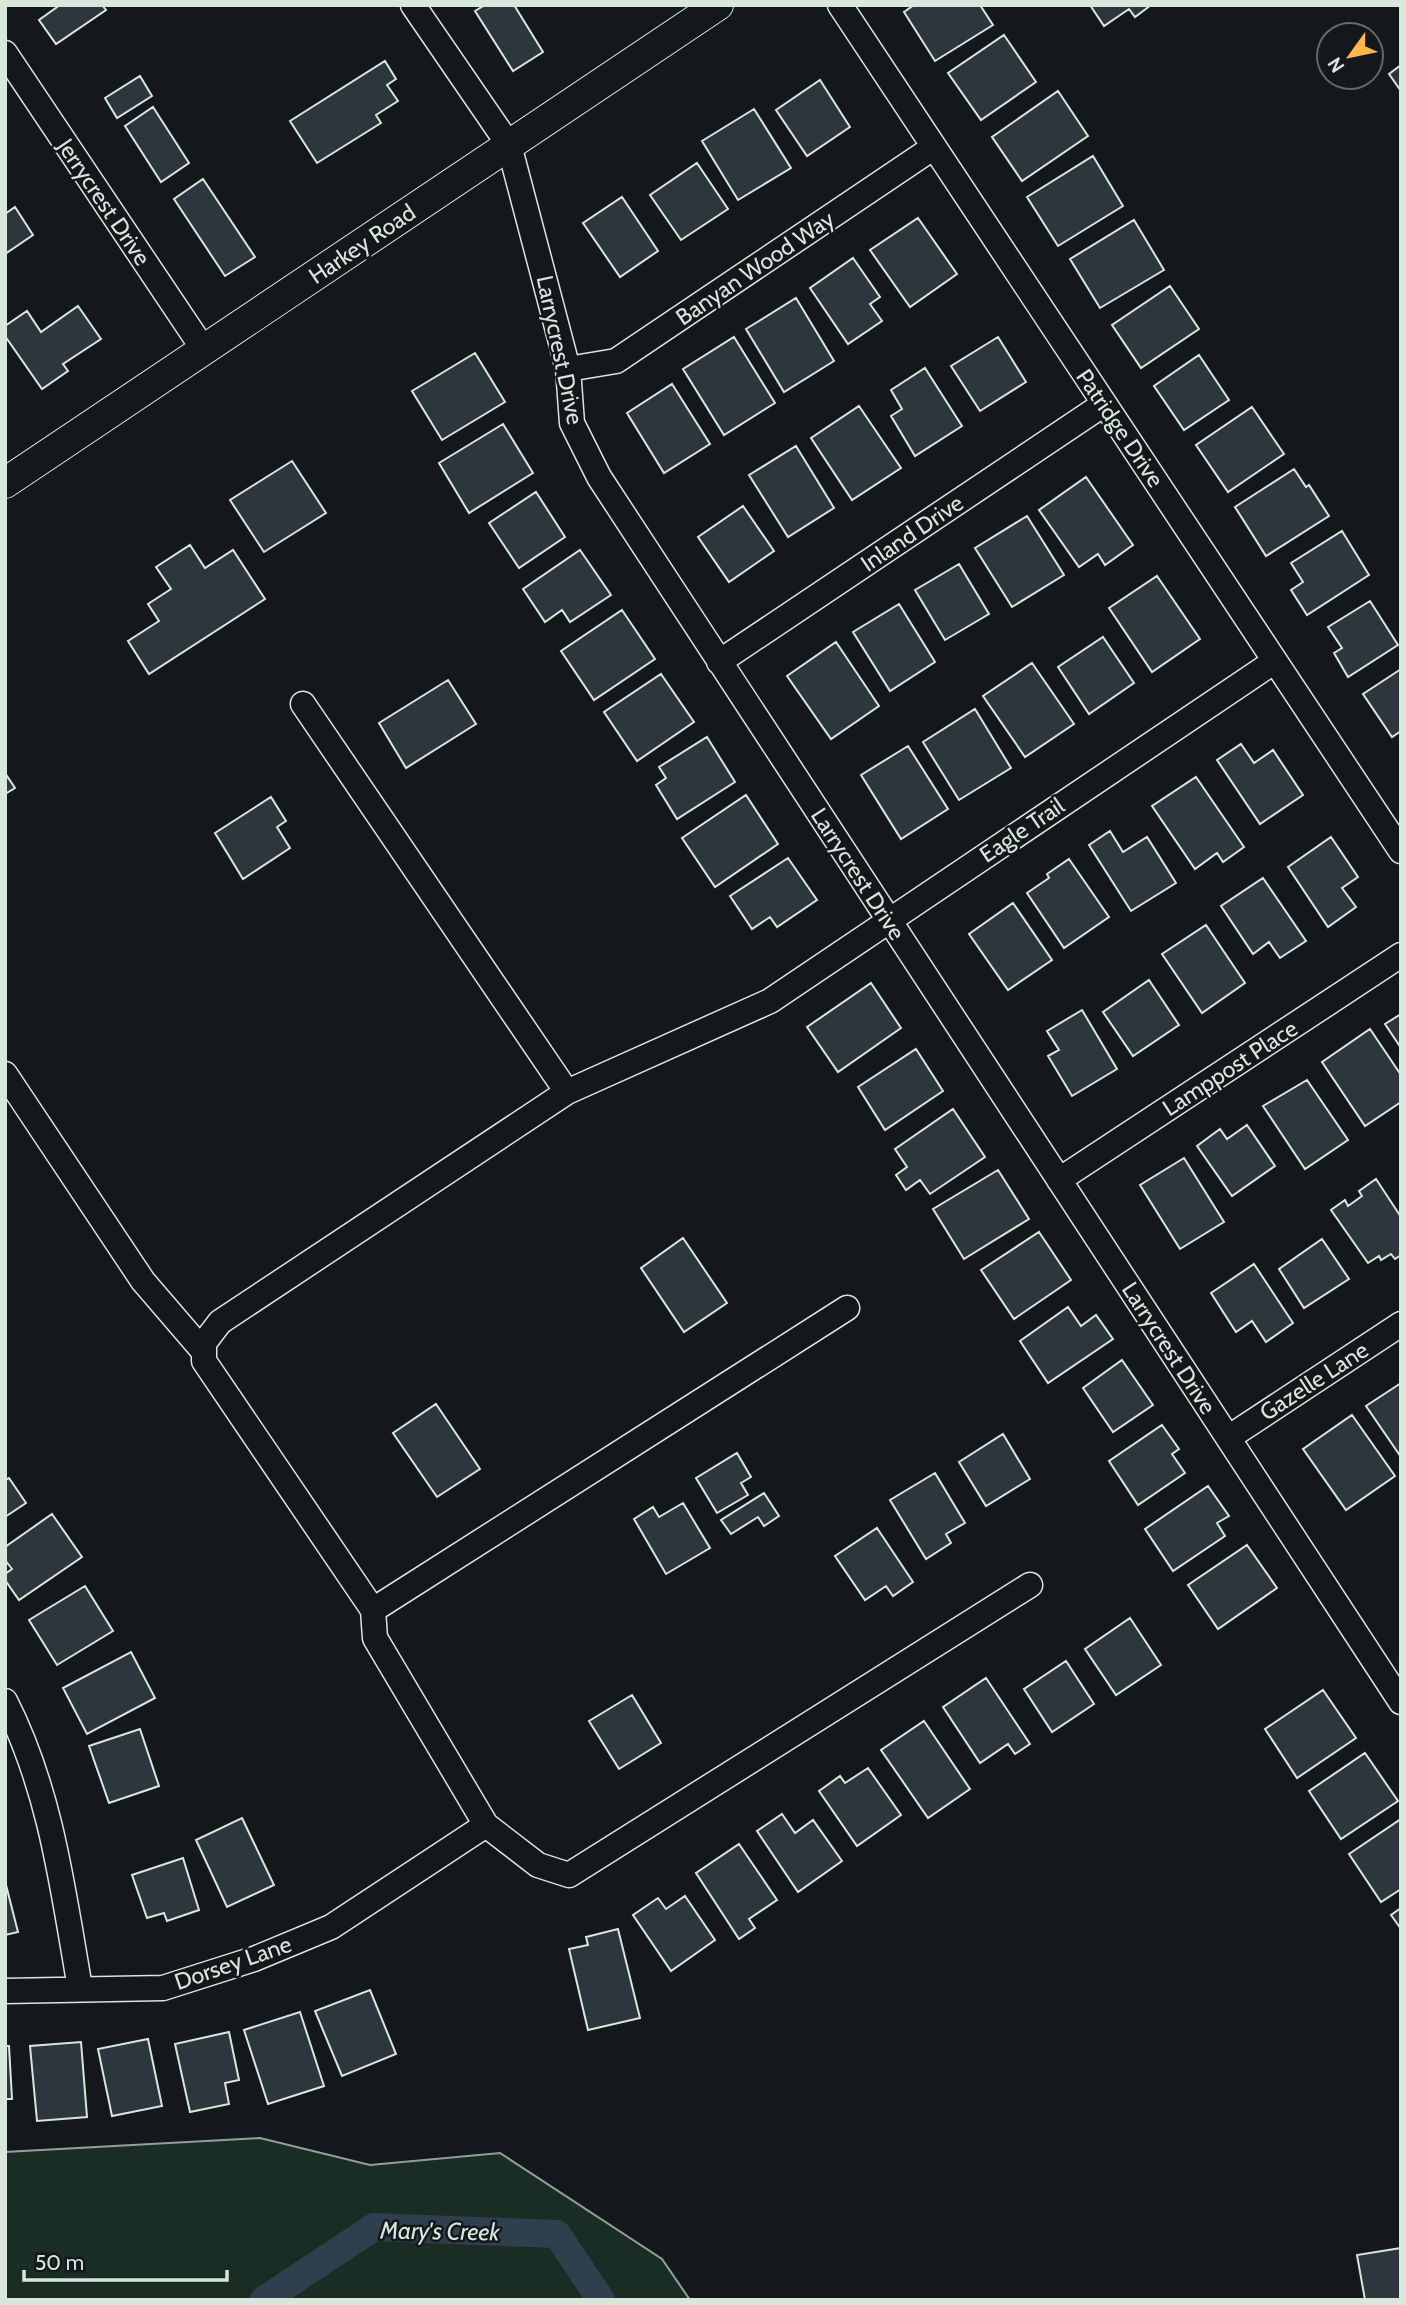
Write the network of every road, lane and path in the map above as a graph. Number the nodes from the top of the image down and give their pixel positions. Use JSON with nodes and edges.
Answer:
{"nodes":[{"id":1,"x":413,"y":5,"type":"edge"},
{"id":2,"x":718,"y":5,"type":"edge"},
{"id":3,"x":840,"y":5,"type":"edge"},
{"id":4,"x":5,"y":53,"type":"edge"},
{"id":5,"x":509,"y":145,"type":"junction"},
{"id":6,"x":934,"y":147,"type":"junction"},
{"id":7,"x":204,"y":350,"type":"junction"},
{"id":8,"x":568,"y":369,"type":"junction"},
{"id":9,"x":1104,"y":404,"type":"junction"},
{"id":10,"x":5,"y":483,"type":"edge"},
{"id":11,"x":1275,"y":661,"type":"junction"},
{"id":12,"x":719,"y":662,"type":"junction"},
{"id":13,"x":303,"y":704,"type":"dead end"},
{"id":14,"x":1401,"y":851,"type":"edge"},
{"id":15,"x":888,"y":920,"type":"junction"},
{"id":16,"x":1401,"y":955,"type":"edge"},
{"id":17,"x":5,"y":1074,"type":"edge"},
{"id":18,"x":567,"y":1092,"type":"junction"},
{"id":19,"x":1059,"y":1180,"type":"junction"},
{"id":20,"x":847,"y":1308,"type":"dead end"},
{"id":21,"x":1401,"y":1324,"type":"edge"},
{"id":22,"x":204,"y":1353,"type":"junction"},
{"id":23,"x":1228,"y":1438,"type":"junction"},
{"id":24,"x":1030,"y":1585,"type":"dead end"},
{"id":25,"x":373,"y":1610,"type":"junction"},
{"id":26,"x":5,"y":1701,"type":"edge"},
{"id":27,"x":1401,"y":1702,"type":"edge"},
{"id":28,"x":486,"y":1825,"type":"junction"},
{"id":29,"x":80,"y":1989,"type":"junction"},
{"id":30,"x":5,"y":1991,"type":"edge"}],
"edges":[{"from":1,"to":5,"type":"street","name":"Larrycrest Drive"},
{"from":2,"to":5,"type":"street","name":"Harkey Road"},
{"from":3,"to":6,"type":"street","name":"Patridge Drive"},
{"from":4,"to":7,"type":"street","name":"Jerrycrest Drive"},
{"from":5,"to":7,"type":"street","name":"Harkey Road"},
{"from":5,"to":8,"type":"street","name":"Larrycrest Drive"},
{"from":6,"to":8,"type":"street","name":"Banyan Wood Way"},
{"from":6,"to":9,"type":"street","name":"Patridge Drive"},
{"from":7,"to":10,"type":"street","name":"Harkey Road"},
{"from":8,"to":12,"type":"street","name":"Larrycrest Drive"},
{"from":9,"to":11,"type":"street","name":"Patridge Drive"},
{"from":9,"to":12,"type":"street","name":"Inland Drive"},
{"from":11,"to":14,"type":"street","name":"Patridge Drive"},
{"from":11,"to":15,"type":"street","name":"Eagle Trail"},
{"from":12,"to":15,"type":"street","name":"Larrycrest Drive"},
{"from":13,"to":18,"type":"street"},
{"from":15,"to":18,"type":"street","name":"Eagle Trail"},
{"from":15,"to":19,"type":"street","name":"Larrycrest Drive"},
{"from":16,"to":19,"type":"street","name":"Lamppost Place"},
{"from":17,"to":22,"type":"street"},
{"from":18,"to":22,"type":"street","name":"Eagle Trail"},
{"from":19,"to":23,"type":"street","name":"Larrycrest Drive"},
{"from":20,"to":25,"type":"street"},
{"from":21,"to":23,"type":"street","name":"Gazelle Lane"},
{"from":22,"to":25,"type":"street"},
{"from":23,"to":27,"type":"street","name":"Larrycrest Drive"},
{"from":24,"to":28,"type":"street"},
{"from":25,"to":28,"type":"street"},
{"from":26,"to":29,"type":"street"},
{"from":28,"to":29,"type":"street","name":"Dorsey Lane"},
{"from":29,"to":30,"type":"street","name":"Dorsey Lane"}]}
